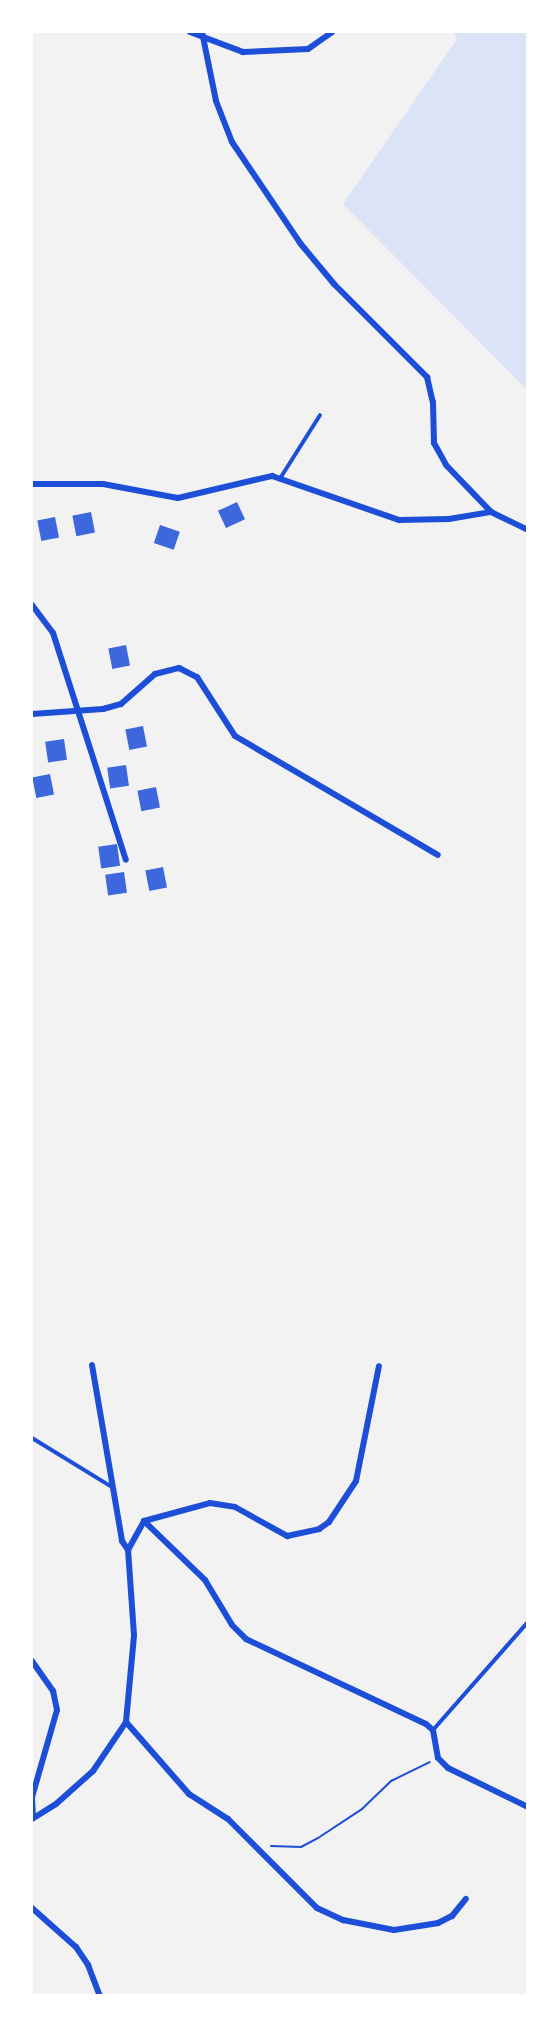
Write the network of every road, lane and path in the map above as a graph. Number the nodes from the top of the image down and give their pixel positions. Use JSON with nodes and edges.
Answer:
{"nodes":[{"id":1,"x":190,"y":32,"type":"edge"},
{"id":2,"x":202,"y":32,"type":"edge"},
{"id":3,"x":332,"y":32,"type":"edge"},
{"id":4,"x":203,"y":39,"type":"junction"},
{"id":5,"x":320,"y":415,"type":"dead end"},
{"id":6,"x":282,"y":477,"type":"junction"},
{"id":7,"x":32,"y":484,"type":"edge"},
{"id":8,"x":491,"y":512,"type":"junction"},
{"id":9,"x":528,"y":530,"type":"edge"},
{"id":10,"x":32,"y":605,"type":"edge"},
{"id":11,"x":75,"y":711,"type":"junction"},
{"id":12,"x":32,"y":714,"type":"edge"},
{"id":13,"x":438,"y":855,"type":"dead end"},
{"id":14,"x":126,"y":860,"type":"dead end"},
{"id":15,"x":92,"y":1365,"type":"dead end"},
{"id":16,"x":379,"y":1366,"type":"dead end"},
{"id":17,"x":32,"y":1438,"type":"edge"},
{"id":18,"x":112,"y":1486,"type":"junction"},
{"id":19,"x":144,"y":1521,"type":"junction"},
{"id":20,"x":128,"y":1550,"type":"junction"},
{"id":21,"x":528,"y":1622,"type":"edge"},
{"id":22,"x":32,"y":1661,"type":"edge"},
{"id":23,"x":126,"y":1722,"type":"junction"},
{"id":24,"x":433,"y":1730,"type":"junction"},
{"id":25,"x":438,"y":1758,"type":"junction"},
{"id":26,"x":32,"y":1797,"type":"edge"},
{"id":27,"x":528,"y":1807,"type":"edge"},
{"id":28,"x":32,"y":1817,"type":"edge"},
{"id":29,"x":253,"y":1843,"type":"junction"},
{"id":30,"x":465,"y":1899,"type":"dead end"},
{"id":31,"x":32,"y":1908,"type":"edge"},
{"id":32,"x":100,"y":1995,"type":"edge"}],
"edges":[{"from":1,"to":4,"type":"street"},
{"from":2,"to":4,"type":"street"},
{"from":3,"to":4,"type":"street"},
{"from":4,"to":8,"type":"street"},
{"from":5,"to":6,"type":"lane"},
{"from":6,"to":7,"type":"street"},
{"from":6,"to":8,"type":"street"},
{"from":8,"to":9,"type":"street"},
{"from":10,"to":11,"type":"street"},
{"from":11,"to":12,"type":"street"},
{"from":11,"to":13,"type":"street"},
{"from":11,"to":14,"type":"street"},
{"from":15,"to":18,"type":"street"},
{"from":16,"to":19,"type":"street"},
{"from":17,"to":18,"type":"lane"},
{"from":18,"to":20,"type":"street"},
{"from":19,"to":20,"type":"street"},
{"from":19,"to":24,"type":"street"},
{"from":20,"to":23,"type":"street"},
{"from":21,"to":24,"type":"lane"},
{"from":22,"to":26,"type":"street"},
{"from":23,"to":28,"type":"street"},
{"from":23,"to":29,"type":"street"},
{"from":24,"to":25,"type":"street"},
{"from":25,"to":27,"type":"street"},
{"from":25,"to":29,"type":"path"},
{"from":26,"to":28,"type":"street"},
{"from":29,"to":30,"type":"street"},
{"from":31,"to":32,"type":"street"}]}
